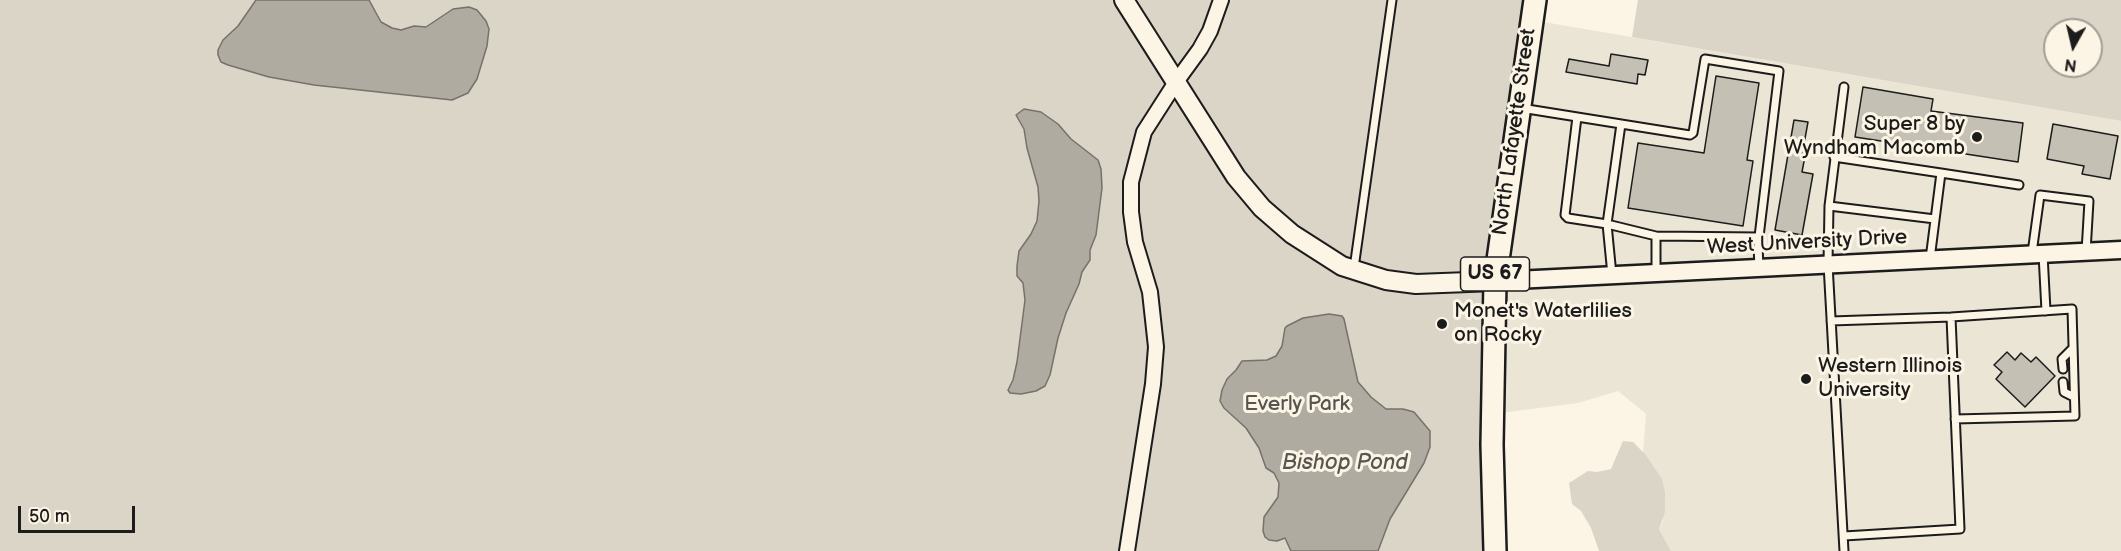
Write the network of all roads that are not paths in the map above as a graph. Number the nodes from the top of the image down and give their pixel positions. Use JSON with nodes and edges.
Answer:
{"nodes":[{"id":1,"x":1124,"y":0,"type":"edge"},
{"id":2,"x":1221,"y":0,"type":"edge"},
{"id":3,"x":1392,"y":0,"type":"edge"},
{"id":4,"x":1535,"y":0,"type":"edge"},
{"id":5,"x":1176,"y":82,"type":"junction"},
{"id":6,"x":1844,"y":87,"type":"dead end"},
{"id":7,"x":1519,"y":107,"type":"junction"},
{"id":8,"x":1577,"y":117,"type":"junction"},
{"id":9,"x":1621,"y":124,"type":"junction"},
{"id":10,"x":1834,"y":157,"type":"junction"},
{"id":11,"x":1941,"y":173,"type":"junction"},
{"id":12,"x":2019,"y":185,"type":"dead end"},
{"id":13,"x":1829,"y":206,"type":"junction"},
{"id":14,"x":1935,"y":219,"type":"junction"},
{"id":15,"x":1607,"y":224,"type":"junction"},
{"id":16,"x":1656,"y":236,"type":"junction"},
{"id":17,"x":1759,"y":237,"type":"junction"},
{"id":18,"x":2121,"y":250,"type":"edge"},
{"id":19,"x":2086,"y":252,"type":"junction"},
{"id":20,"x":2038,"y":254,"type":"junction"},
{"id":21,"x":1930,"y":259,"type":"junction"},
{"id":22,"x":1828,"y":264,"type":"junction"},
{"id":23,"x":1759,"y":268,"type":"junction"},
{"id":24,"x":1353,"y":271,"type":"junction"},
{"id":25,"x":1656,"y":273,"type":"junction"},
{"id":26,"x":1612,"y":275,"type":"junction"},
{"id":27,"x":1495,"y":281,"type":"junction"},
{"id":28,"x":2046,"y":311,"type":"junction"},
{"id":29,"x":1951,"y":317,"type":"junction"},
{"id":30,"x":1831,"y":321,"type":"junction"},
{"id":31,"x":2073,"y":348,"type":"junction"},
{"id":32,"x":2063,"y":369,"type":"dead end"},
{"id":33,"x":2063,"y":382,"type":"dead end"},
{"id":34,"x":2074,"y":397,"type":"junction"},
{"id":35,"x":1955,"y":420,"type":"junction"},
{"id":36,"x":1844,"y":536,"type":"junction"},
{"id":37,"x":1127,"y":551,"type":"edge"},
{"id":38,"x":1495,"y":551,"type":"edge"},
{"id":39,"x":1844,"y":551,"type":"edge"}],
"edges":[{"from":1,"to":5,"type":"main road"},
{"from":2,"to":5,"type":"street"},
{"from":3,"to":24,"type":"lane"},
{"from":4,"to":7,"type":"highway","name":"North Lafayette Street","number":"US 67"},
{"from":5,"to":24,"type":"main road"},
{"from":5,"to":37,"type":"street"},
{"from":6,"to":10,"type":"lane"},
{"from":7,"to":8,"type":"lane"},
{"from":7,"to":27,"type":"highway","name":"North Lafayette Street","number":"US 67"},
{"from":8,"to":9,"type":"lane"},
{"from":8,"to":15,"type":"lane"},
{"from":9,"to":15,"type":"lane"},
{"from":9,"to":17,"type":"lane"},
{"from":10,"to":11,"type":"lane"},
{"from":10,"to":13,"type":"lane"},
{"from":11,"to":12,"type":"lane"},
{"from":11,"to":14,"type":"lane"},
{"from":13,"to":14,"type":"lane"},
{"from":13,"to":22,"type":"lane"},
{"from":14,"to":21,"type":"lane"},
{"from":15,"to":16,"type":"lane"},
{"from":15,"to":26,"type":"lane"},
{"from":16,"to":17,"type":"lane"},
{"from":16,"to":25,"type":"lane"},
{"from":17,"to":23,"type":"lane"},
{"from":18,"to":19,"type":"street","name":"West University Drive"},
{"from":19,"to":20,"type":"street","name":"West University Drive"},
{"from":19,"to":20,"type":"lane"},
{"from":20,"to":21,"type":"street","name":"West University Drive"},
{"from":20,"to":28,"type":"lane"},
{"from":21,"to":22,"type":"street","name":"West University Drive"},
{"from":22,"to":23,"type":"street","name":"West University Drive"},
{"from":22,"to":30,"type":"lane"},
{"from":23,"to":25,"type":"street","name":"West University Drive"},
{"from":24,"to":27,"type":"main road"},
{"from":25,"to":26,"type":"street","name":"West University Drive"},
{"from":26,"to":27,"type":"street","name":"West University Drive"},
{"from":27,"to":38,"type":"highway","name":"North Lafayette Street","number":"US 67"},
{"from":28,"to":29,"type":"lane"},
{"from":28,"to":31,"type":"lane"},
{"from":29,"to":30,"type":"lane"},
{"from":29,"to":35,"type":"lane"},
{"from":30,"to":36,"type":"lane"},
{"from":31,"to":32,"type":"lane"},
{"from":31,"to":34,"type":"lane"},
{"from":33,"to":34,"type":"lane"},
{"from":34,"to":35,"type":"lane"},
{"from":35,"to":36,"type":"lane"},
{"from":36,"to":39,"type":"lane"}]}
